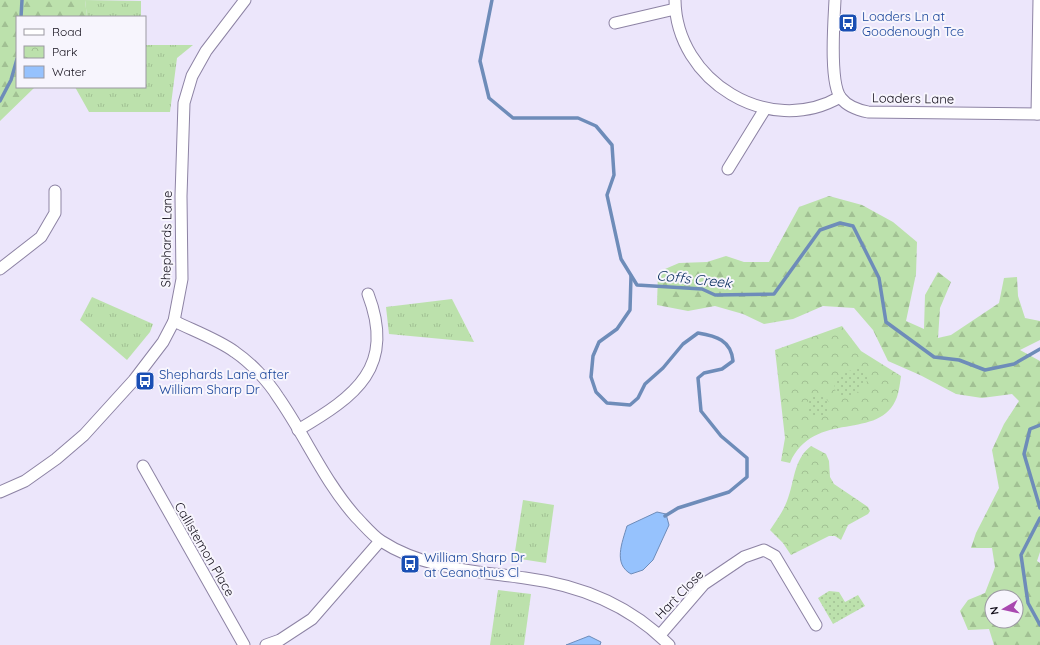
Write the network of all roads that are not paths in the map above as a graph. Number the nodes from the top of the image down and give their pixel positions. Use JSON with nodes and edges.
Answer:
{"nodes":[{"id":1,"x":245,"y":0,"type":"edge"},
{"id":2,"x":835,"y":0,"type":"edge"},
{"id":3,"x":1039,"y":0,"type":"edge"},
{"id":4,"x":675,"y":5,"type":"edge"},
{"id":5,"x":615,"y":23,"type":"dead end"},
{"id":6,"x":840,"y":98,"type":"junction"},
{"id":7,"x":765,"y":109,"type":"junction"},
{"id":8,"x":1038,"y":114,"type":"edge"},
{"id":9,"x":728,"y":169,"type":"dead end"},
{"id":10,"x":55,"y":191,"type":"dead end"},
{"id":11,"x":0,"y":269,"type":"edge"},
{"id":12,"x":368,"y":294,"type":"dead end"},
{"id":13,"x":174,"y":321,"type":"junction"},
{"id":14,"x":298,"y":430,"type":"junction"},
{"id":15,"x":143,"y":466,"type":"dead end"},
{"id":16,"x":0,"y":492,"type":"edge"},
{"id":17,"x":380,"y":541,"type":"junction"},
{"id":18,"x":816,"y":625,"type":"dead end"},
{"id":19,"x":660,"y":635,"type":"junction"},
{"id":20,"x":244,"y":645,"type":"edge"},
{"id":21,"x":266,"y":645,"type":"edge"},
{"id":22,"x":669,"y":645,"type":"edge"}],
"edges":[{"from":1,"to":13,"type":"street","name":"Shephards Lane"},
{"from":2,"to":6,"type":"street"},
{"from":3,"to":8,"type":"street"},
{"from":4,"to":5,"type":"street"},
{"from":4,"to":7,"type":"street"},
{"from":6,"to":7,"type":"street"},
{"from":6,"to":8,"type":"street","name":"Loaders Lane"},
{"from":7,"to":9,"type":"street"},
{"from":10,"to":11,"type":"street"},
{"from":12,"to":14,"type":"street"},
{"from":13,"to":14,"type":"street"},
{"from":13,"to":16,"type":"street","name":"Shephards Lane"},
{"from":14,"to":17,"type":"street"},
{"from":15,"to":20,"type":"street","name":"Callistemon Place"},
{"from":17,"to":19,"type":"street"},
{"from":17,"to":21,"type":"street"},
{"from":18,"to":19,"type":"street","name":"Hart Close"},
{"from":19,"to":22,"type":"street"}]}
